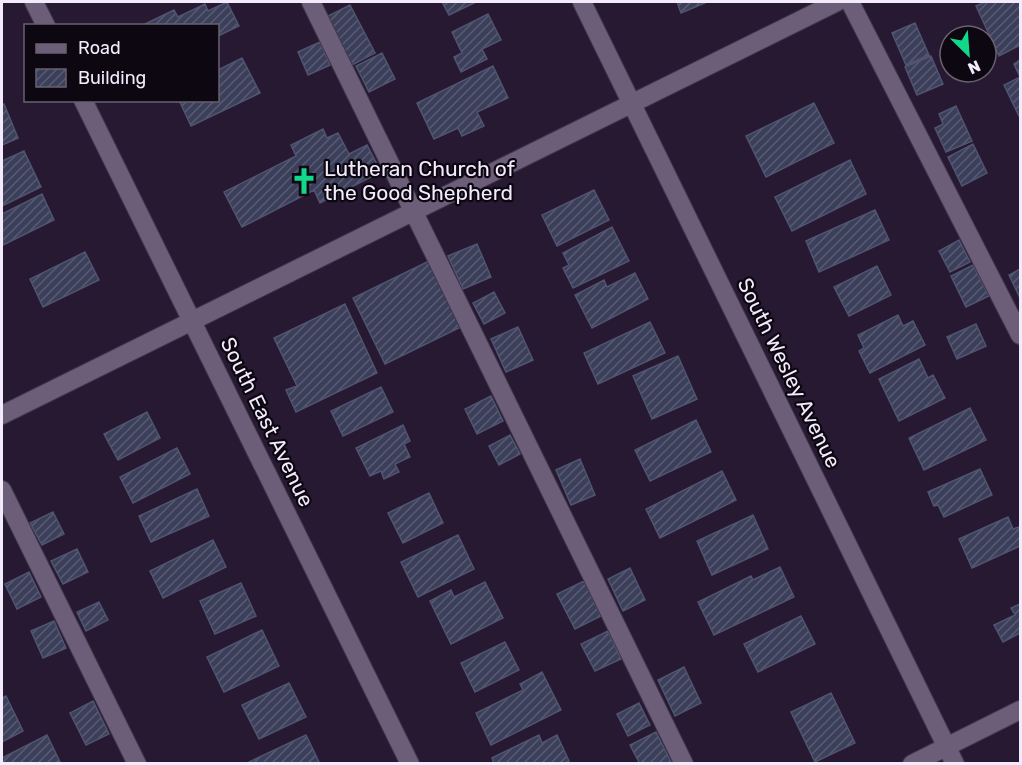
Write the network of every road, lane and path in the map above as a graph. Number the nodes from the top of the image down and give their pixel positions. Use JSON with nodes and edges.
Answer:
{"nodes":[{"id":1,"x":34,"y":2,"type":"edge"},
{"id":2,"x":311,"y":2,"type":"edge"},
{"id":3,"x":582,"y":2,"type":"edge"},
{"id":4,"x":837,"y":2,"type":"edge"},
{"id":5,"x":850,"y":2,"type":"edge"},
{"id":6,"x":45,"y":24,"type":"edge"},
{"id":7,"x":84,"y":102,"type":"edge"},
{"id":8,"x":632,"y":102,"type":"junction"},
{"id":9,"x":414,"y":211,"type":"junction"},
{"id":10,"x":192,"y":321,"type":"junction"},
{"id":11,"x":1020,"y":335,"type":"edge"},
{"id":12,"x":2,"y":415,"type":"edge"},
{"id":13,"x":2,"y":490,"type":"edge"},
{"id":14,"x":1020,"y":710,"type":"edge"},
{"id":15,"x":947,"y":747,"type":"junction"},
{"id":16,"x":137,"y":764,"type":"edge"},
{"id":17,"x":410,"y":764,"type":"edge"},
{"id":18,"x":684,"y":764,"type":"edge"},
{"id":19,"x":912,"y":764,"type":"edge"},
{"id":20,"x":955,"y":764,"type":"edge"}],
"edges":[{"from":1,"to":6,"type":"street"},
{"from":2,"to":9,"type":"street"},
{"from":3,"to":8,"type":"street","name":"South Wesley Avenue"},
{"from":4,"to":8,"type":"street"},
{"from":5,"to":11,"type":"street"},
{"from":7,"to":10,"type":"street","name":"South East Avenue"},
{"from":8,"to":9,"type":"street"},
{"from":8,"to":15,"type":"street","name":"South Wesley Avenue"},
{"from":9,"to":10,"type":"street"},
{"from":9,"to":18,"type":"street"},
{"from":10,"to":12,"type":"street"},
{"from":10,"to":17,"type":"street","name":"South East Avenue"},
{"from":13,"to":16,"type":"street"},
{"from":14,"to":15,"type":"street"},
{"from":15,"to":19,"type":"street"},
{"from":15,"to":20,"type":"street","name":"South Wesley Avenue"}]}
